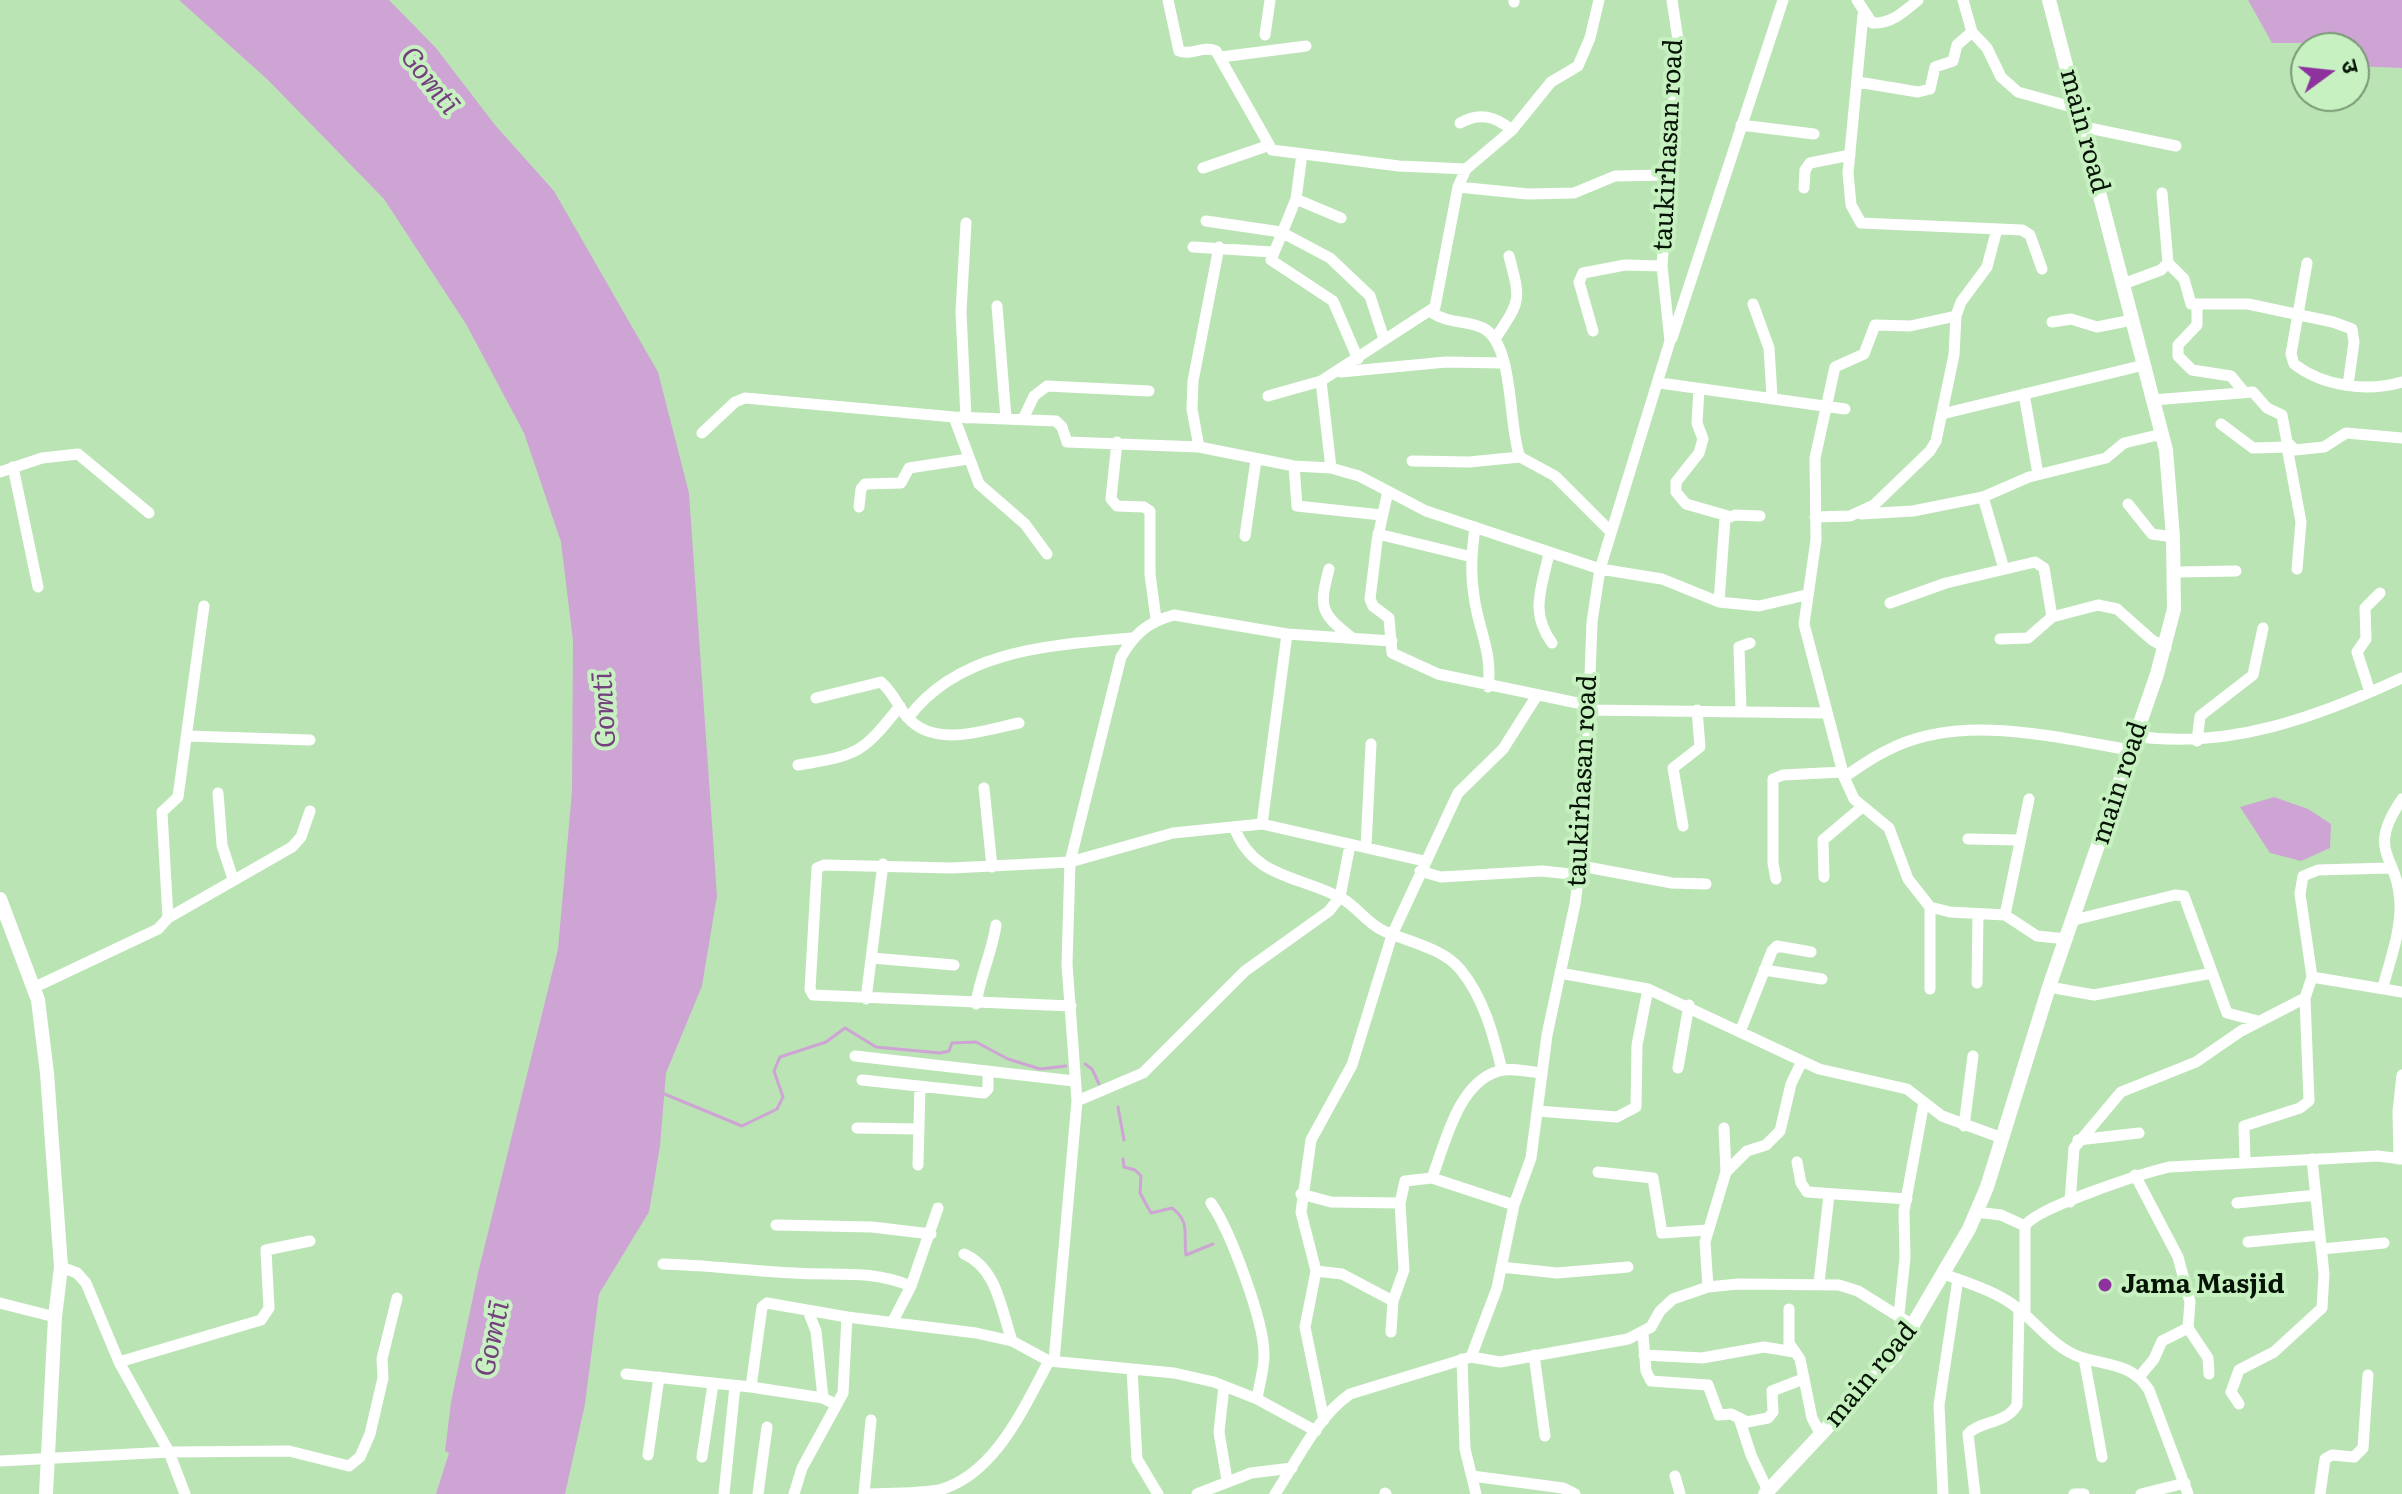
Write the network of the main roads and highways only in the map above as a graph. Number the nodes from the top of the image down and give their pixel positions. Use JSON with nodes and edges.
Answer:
{"nodes":[{"id":1,"x":2050,"y":1,"type":"edge"},
{"id":2,"x":0,"y":899,"type":"edge"},
{"id":3,"x":4,"y":923,"type":"edge"},
{"id":4,"x":1766,"y":1492,"type":"edge"},
{"id":5,"x":46,"y":1494,"type":"edge"}],
"edges":[{"from":1,"to":4,"type":"main road","name":"main road"},
{"from":2,"to":3,"type":"main road"},
{"from":3,"to":5,"type":"main road"}]}
